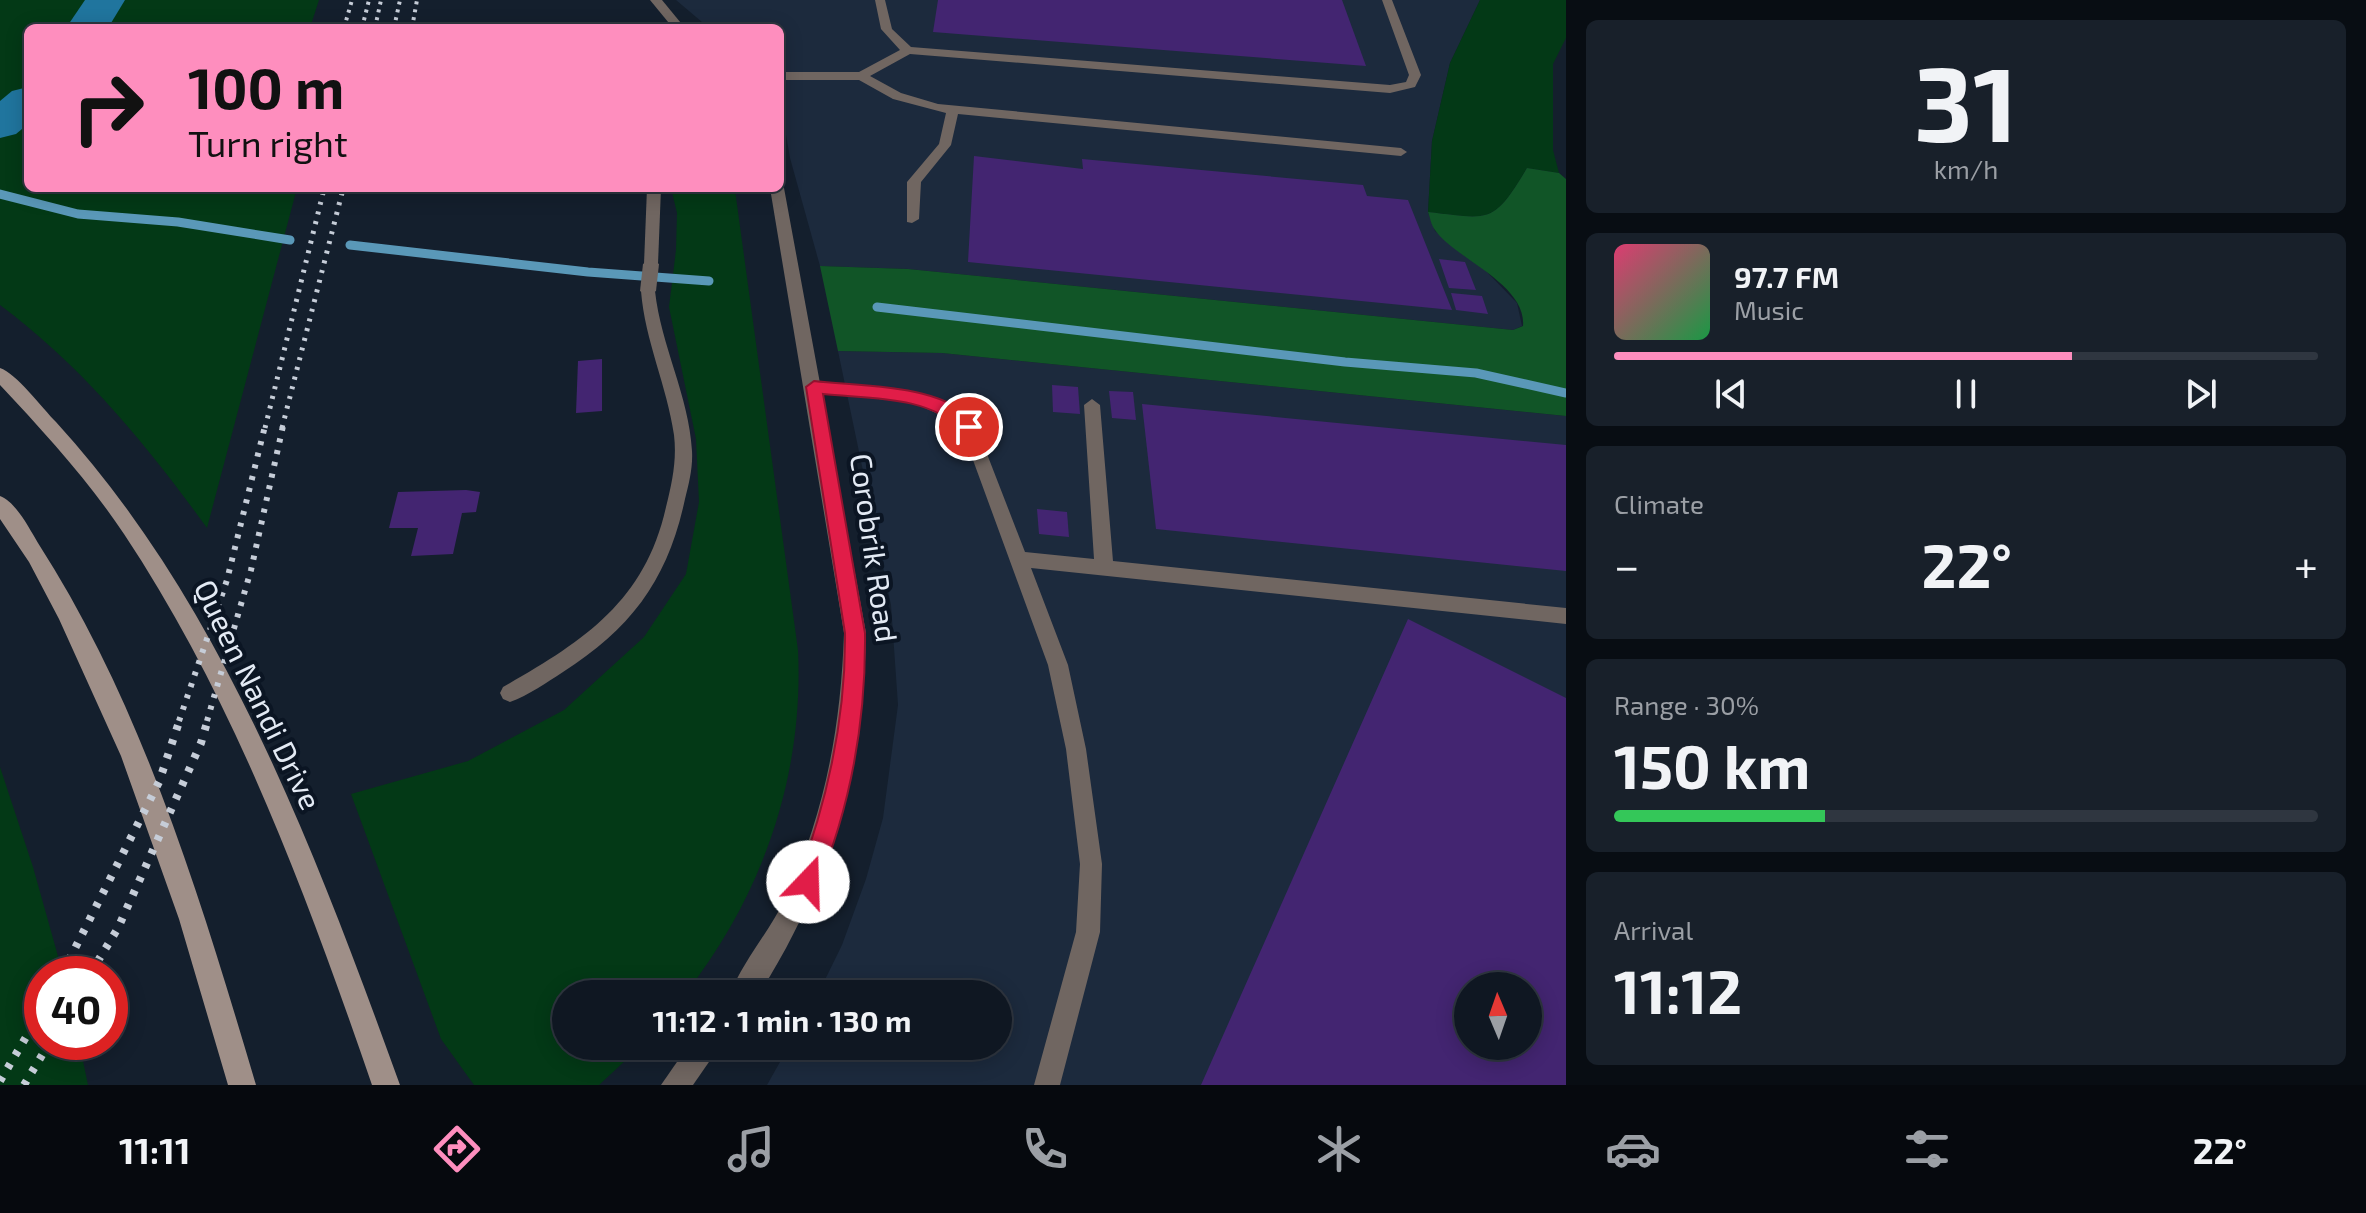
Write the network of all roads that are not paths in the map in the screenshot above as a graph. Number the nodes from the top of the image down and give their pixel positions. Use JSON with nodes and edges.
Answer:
{"nodes":[{"id":1,"x":656,"y":0,"type":"edge"},
{"id":2,"x":880,"y":0,"type":"edge"},
{"id":3,"x":1387,"y":0,"type":"edge"},
{"id":4,"x":676,"y":24,"type":"edge"},
{"id":5,"x":908,"y":50,"type":"junction"},
{"id":6,"x":784,"y":76,"type":"edge"},
{"id":7,"x":861,"y":76,"type":"junction"},
{"id":8,"x":953,"y":109,"type":"junction"},
{"id":9,"x":1401,"y":152,"type":"dead end"},
{"id":10,"x":654,"y":192,"type":"edge"},
{"id":11,"x":778,"y":192,"type":"edge"},
{"id":12,"x":912,"y":219,"type":"dead end"},
{"id":13,"x":651,"y":264,"type":"joint"},
{"id":14,"x":648,"y":291,"type":"joint"},
{"id":15,"x":0,"y":374,"type":"edge"},
{"id":16,"x":814,"y":387,"type":"junction"},
{"id":17,"x":1092,"y":405,"type":"dead end"},
{"id":18,"x":0,"y":504,"type":"edge"},
{"id":19,"x":1017,"y":559,"type":"junction"},
{"id":20,"x":1104,"y":568,"type":"junction"},
{"id":21,"x":1566,"y":616,"type":"edge"},
{"id":22,"x":510,"y":693,"type":"dead end"},
{"id":23,"x":753,"y":980,"type":"edge"},
{"id":24,"x":695,"y":1060,"type":"edge"},
{"id":25,"x":242,"y":1085,"type":"edge"},
{"id":26,"x":386,"y":1085,"type":"edge"},
{"id":27,"x":675,"y":1085,"type":"edge"},
{"id":28,"x":1047,"y":1085,"type":"edge"}],
"edges":[{"from":1,"to":4,"type":"street"},
{"from":2,"to":5,"type":"lane"},
{"from":3,"to":5,"type":"lane"},
{"from":5,"to":7,"type":"lane"},
{"from":6,"to":7,"type":"lane"},
{"from":7,"to":8,"type":"lane"},
{"from":8,"to":9,"type":"lane"},
{"from":8,"to":12,"type":"lane"},
{"from":10,"to":13,"type":"lane"},
{"from":11,"to":16,"type":"street","name":"Corobrik Road"},
{"from":13,"to":14,"type":"street"},
{"from":14,"to":22,"type":"lane"},
{"from":15,"to":26,"type":"main road","name":"Queen Nandi Drive"},
{"from":16,"to":19,"type":"lane"},
{"from":16,"to":23,"type":"street","name":"Corobrik Road"},
{"from":17,"to":20,"type":"lane"},
{"from":18,"to":25,"type":"main road"},
{"from":19,"to":20,"type":"lane"},
{"from":19,"to":28,"type":"lane"},
{"from":20,"to":21,"type":"lane"},
{"from":24,"to":27,"type":"street"}]}
